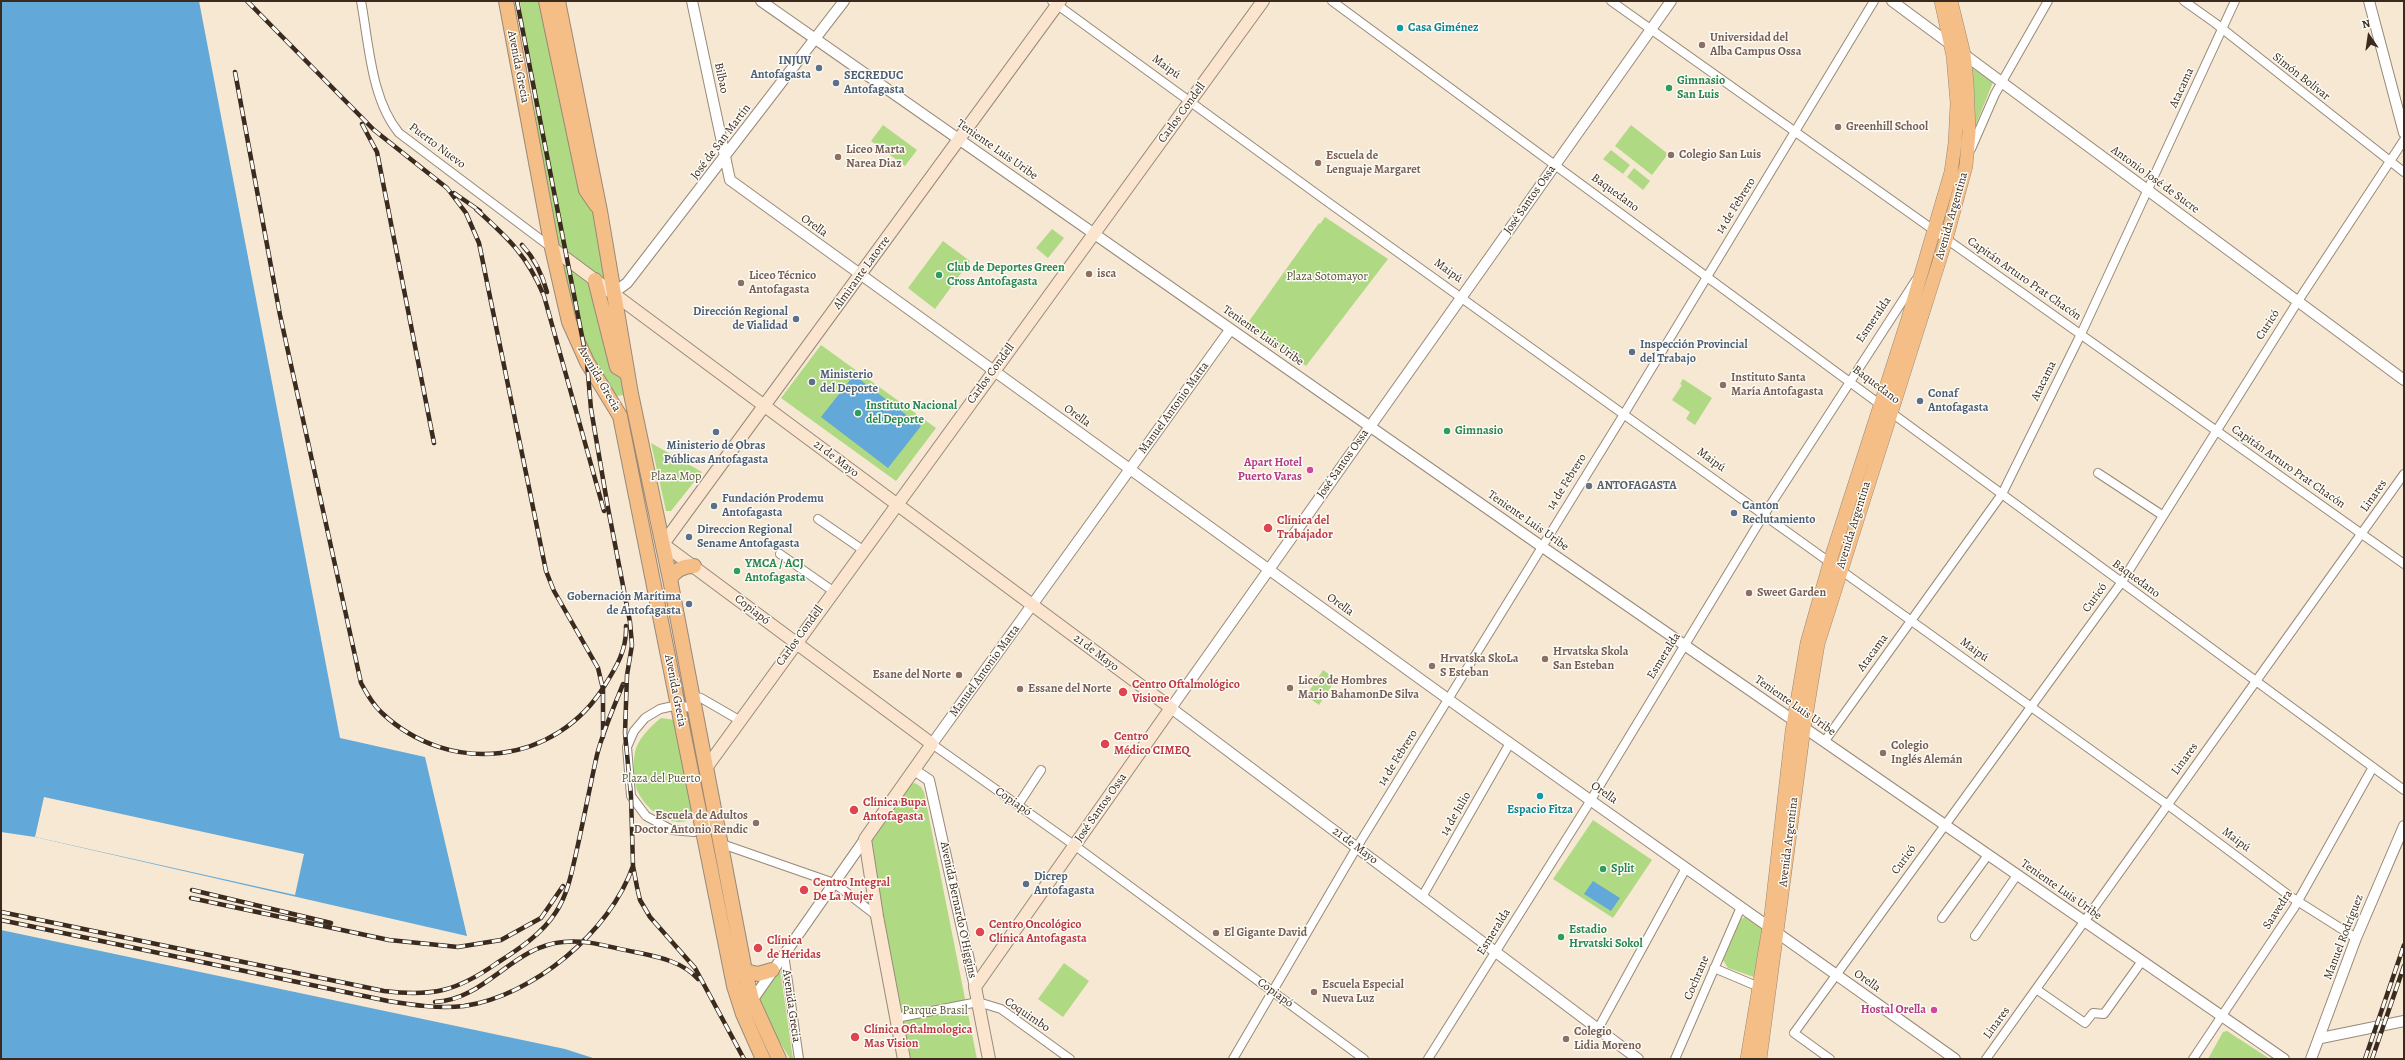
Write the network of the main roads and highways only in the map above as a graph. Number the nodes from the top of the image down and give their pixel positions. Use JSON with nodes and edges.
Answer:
{"nodes":[{"id":1,"x":506,"y":1,"type":"edge"},
{"id":2,"x":546,"y":1,"type":"edge"},
{"id":3,"x":558,"y":1,"type":"edge"},
{"id":4,"x":1263,"y":1,"type":"edge"},
{"id":5,"x":1941,"y":1,"type":"edge"},
{"id":6,"x":1951,"y":1,"type":"edge"},
{"id":7,"x":1057,"y":2,"type":"edge"},
{"id":8,"x":600,"y":211,"type":"junction"},
{"id":9,"x":552,"y":248,"type":"junction"},
{"id":10,"x":595,"y":280,"type":"junction"},
{"id":11,"x":613,"y":293,"type":"junction"},
{"id":12,"x":627,"y":373,"type":"junction"},
{"id":13,"x":764,"y":406,"type":"junction"},
{"id":14,"x":1886,"y":407,"type":"junction"},
{"id":15,"x":897,"y":504,"type":"junction"},
{"id":16,"x":641,"y":518,"type":"junction"},
{"id":17,"x":663,"y":544,"type":"junction"},
{"id":18,"x":649,"y":561,"type":"junction"},
{"id":19,"x":694,"y":566,"type":"junction"},
{"id":20,"x":670,"y":579,"type":"junction"},
{"id":21,"x":795,"y":643,"type":"junction"},
{"id":22,"x":1171,"y":708,"type":"joint"},
{"id":23,"x":932,"y":744,"type":"joint"},
{"id":24,"x":706,"y":768,"type":"junction"},
{"id":25,"x":1773,"y":930,"type":"junction"},
{"id":26,"x":772,"y":970,"type":"road end"},
{"id":27,"x":745,"y":971,"type":"junction"},
{"id":28,"x":975,"y":987,"type":"joint"},
{"id":29,"x":763,"y":1059,"type":"edge"},
{"id":30,"x":779,"y":1059,"type":"edge"},
{"id":31,"x":904,"y":1059,"type":"edge"},
{"id":32,"x":989,"y":1059,"type":"edge"},
{"id":33,"x":1747,"y":1059,"type":"edge"},
{"id":34,"x":1760,"y":1059,"type":"edge"}],
"edges":[{"from":1,"to":9,"type":"highway","name":"Avenida Grecia"},
{"from":2,"to":8,"type":"highway"},
{"from":3,"to":8,"type":"highway","name":"Avenida Grecia"},
{"from":4,"to":15,"type":"main road","name":"Carlos Condell"},
{"from":5,"to":14,"type":"main road","name":"Avenida Argentina"},
{"from":6,"to":14,"type":"main road","name":"Avenida Argentina"},
{"from":7,"to":13,"type":"main road","name":"Almirante Latorre"},
{"from":8,"to":11,"type":"highway","name":"Avenida Grecia"},
{"from":9,"to":10,"type":"main road","name":"21 de Mayo"},
{"from":9,"to":16,"type":"highway","name":"Avenida Grecia"},
{"from":10,"to":11,"type":"main road","name":"21 de Mayo"},
{"from":10,"to":12,"type":"highway"},
{"from":11,"to":12,"type":"highway","name":"Avenida Grecia"},
{"from":11,"to":13,"type":"main road","name":"21 de Mayo"},
{"from":12,"to":17,"type":"highway","name":"Avenida Grecia"},
{"from":13,"to":15,"type":"main road","name":"21 de Mayo"},
{"from":13,"to":17,"type":"main road","name":"Almirante Latorre"},
{"from":14,"to":25,"type":"main road","name":"Avenida Argentina"},
{"from":15,"to":21,"type":"main road","name":"Carlos Condell"},
{"from":15,"to":22,"type":"main road","name":"21 de Mayo"},
{"from":16,"to":17,"type":"highway"},
{"from":16,"to":18,"type":"highway","name":"Avenida Grecia"},
{"from":17,"to":18,"type":"highway"},
{"from":17,"to":19,"type":"main road","name":"Copiapó"},
{"from":17,"to":20,"type":"highway","name":"Avenida Grecia"},
{"from":18,"to":29,"type":"highway","name":"Avenida Grecia"},
{"from":19,"to":20,"type":"highway"},
{"from":19,"to":21,"type":"main road","name":"Copiapó"},
{"from":20,"to":24,"type":"highway","name":"Avenida Grecia"},
{"from":21,"to":23,"type":"main road","name":"Copiapó"},
{"from":21,"to":24,"type":"main road","name":"Carlos Condell"},
{"from":22,"to":28,"type":"main road","name":"José Santos Ossa"},
{"from":23,"to":31,"type":"main road","name":"Manuel Antonio Matta"},
{"from":24,"to":27,"type":"highway","name":"Avenida Grecia"},
{"from":25,"to":33,"type":"main road","name":"Avenida Argentina"},
{"from":25,"to":34,"type":"main road","name":"Avenida Argentina"},
{"from":26,"to":27,"type":"highway"},
{"from":27,"to":30,"type":"highway","name":"Avenida Grecia"},
{"from":28,"to":32,"type":"main road","name":"Avenida Bernardo O'Higgins"}]}
